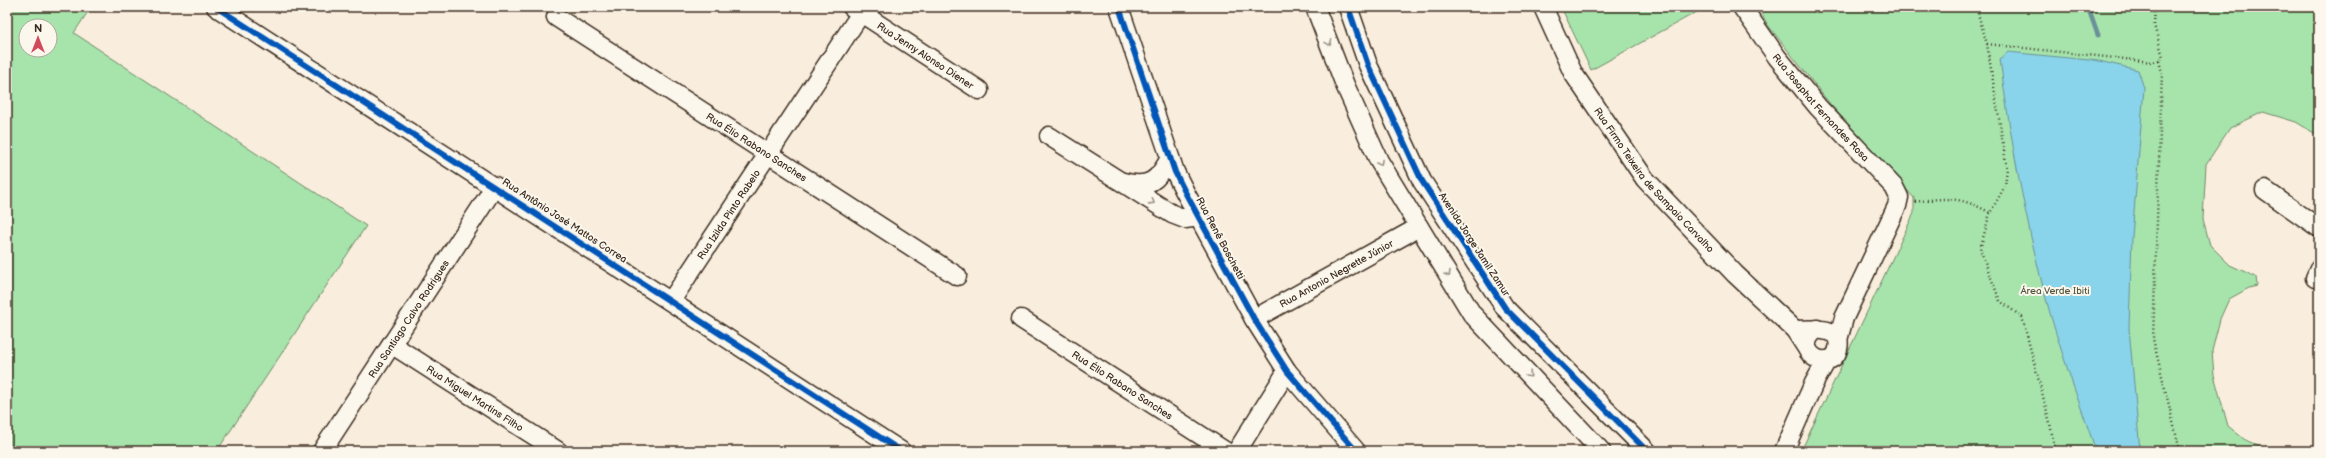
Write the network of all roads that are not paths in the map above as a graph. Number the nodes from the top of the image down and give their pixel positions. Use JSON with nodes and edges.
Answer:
{"nodes":[{"id":1,"x":216,"y":7,"type":"edge"},
{"id":2,"x":1119,"y":7,"type":"edge"},
{"id":3,"x":1315,"y":7,"type":"edge"},
{"id":4,"x":1348,"y":7,"type":"edge"},
{"id":5,"x":1543,"y":7,"type":"edge"},
{"id":6,"x":1742,"y":7,"type":"edge"},
{"id":7,"x":859,"y":9,"type":"edge"},
{"id":8,"x":556,"y":17,"type":"dead end"},
{"id":9,"x":979,"y":90,"type":"dead end"},
{"id":10,"x":1048,"y":136,"type":"dead end"},
{"id":11,"x":768,"y":154,"type":"junction"},
{"id":12,"x":1170,"y":158,"type":"junction"},
{"id":13,"x":1119,"y":181,"type":"junction"},
{"id":14,"x":495,"y":186,"type":"junction"},
{"id":15,"x":2265,"y":190,"type":"dead end"},
{"id":16,"x":1199,"y":217,"type":"junction"},
{"id":17,"x":1419,"y":227,"type":"junction"},
{"id":18,"x":2319,"y":228,"type":"edge"},
{"id":19,"x":957,"y":276,"type":"dead end"},
{"id":20,"x":671,"y":301,"type":"junction"},
{"id":21,"x":1021,"y":319,"type":"dead end"},
{"id":22,"x":1254,"y":320,"type":"junction"},
{"id":23,"x":1796,"y":330,"type":"junction"},
{"id":24,"x":1827,"y":333,"type":"junction"},
{"id":25,"x":392,"y":344,"type":"junction"},
{"id":26,"x":1816,"y":355,"type":"junction"},
{"id":27,"x":1287,"y":371,"type":"junction"},
{"id":28,"x":322,"y":451,"type":"edge"},
{"id":29,"x":558,"y":451,"type":"edge"},
{"id":30,"x":901,"y":451,"type":"edge"},
{"id":31,"x":1225,"y":451,"type":"edge"},
{"id":32,"x":1237,"y":451,"type":"edge"},
{"id":33,"x":1356,"y":451,"type":"edge"},
{"id":34,"x":1600,"y":451,"type":"edge"},
{"id":35,"x":1647,"y":451,"type":"edge"},
{"id":36,"x":1784,"y":451,"type":"edge"}],
"edges":[{"from":1,"to":14,"type":"street","name":"Rua Antônio José Mattos Correa"},
{"from":2,"to":12,"type":"street","name":"Rua Renê Boschetti"},
{"from":3,"to":17,"type":"street","one_way":true},
{"from":4,"to":35,"type":"street","name":"Avenida Jorge Jamil Zamur"},
{"from":5,"to":23,"type":"street","name":"Rua Firmo Teixeira de Sampaio Carvalho"},
{"from":6,"to":24,"type":"street","name":"Rua Josaphat Fernandes Rosa"},
{"from":7,"to":9,"type":"street","name":"Rua Jenny Alonso Diener"},
{"from":7,"to":11,"type":"street","name":"Rua Izilda Pinto Rabelo"},
{"from":8,"to":11,"type":"street","name":"Rua Élio Rabano Sanches"},
{"from":10,"to":13,"type":"street"},
{"from":11,"to":19,"type":"street","name":"Rua Élio Rabano Sanches"},
{"from":11,"to":20,"type":"street","name":"Rua Izilda Pinto Rabelo"},
{"from":12,"to":13,"type":"street"},
{"from":12,"to":16,"type":"street","name":"Rua Renê Boschetti"},
{"from":13,"to":16,"type":"street","one_way":true},
{"from":14,"to":20,"type":"street","name":"Rua Antônio José Mattos Correa"},
{"from":14,"to":25,"type":"street","name":"Rua Santiago Calvo Rodrigues"},
{"from":15,"to":18,"type":"street"},
{"from":16,"to":22,"type":"street","name":"Rua Renê Boschetti"},
{"from":17,"to":22,"type":"street","name":"Rua Antonio Negrette Júnior"},
{"from":17,"to":34,"type":"street","one_way":true},
{"from":20,"to":30,"type":"street","name":"Rua Antônio José Mattos Correa"},
{"from":21,"to":31,"type":"street","name":"Rua Élio Rabano Sanches"},
{"from":22,"to":27,"type":"street","name":"Rua Renê Boschetti"},
{"from":23,"to":24,"type":"street"},
{"from":23,"to":26,"type":"street","name":"Rua Firmo Teixeira de Sampaio Carvalho"},
{"from":24,"to":26,"type":"street"},
{"from":24,"to":26,"type":"street"},
{"from":25,"to":28,"type":"street","name":"Rua Santiago Calvo Rodrigues"},
{"from":25,"to":29,"type":"street","name":"Rua Miguel Martins Filho"},
{"from":26,"to":36,"type":"street"},
{"from":27,"to":32,"type":"street"},
{"from":27,"to":33,"type":"street","name":"Rua Renê Boschetti"}]}
